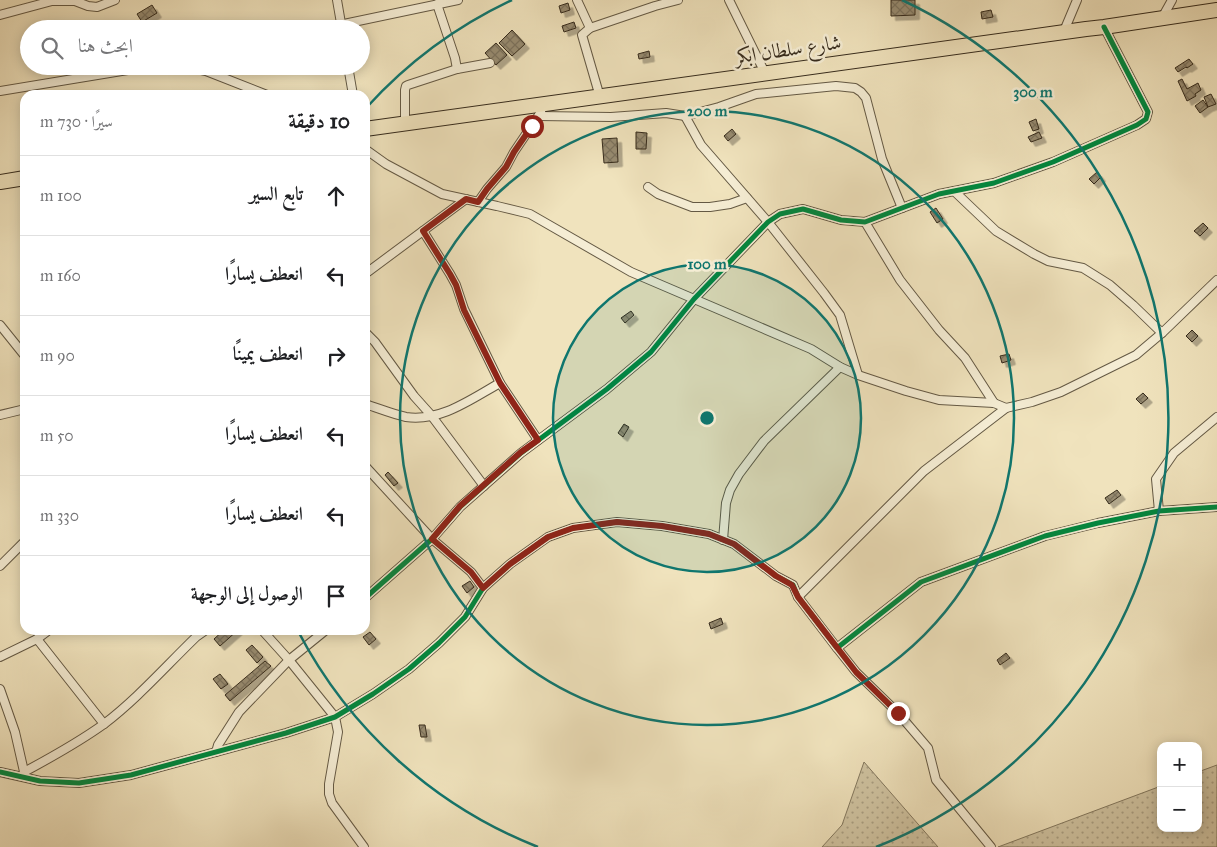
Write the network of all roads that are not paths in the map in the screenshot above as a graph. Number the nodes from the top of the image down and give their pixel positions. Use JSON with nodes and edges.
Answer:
{"nodes":[{"id":1,"x":75,"y":0,"type":"edge"},
{"id":2,"x":115,"y":0,"type":"edge"},
{"id":3,"x":338,"y":0,"type":"edge"},
{"id":4,"x":458,"y":0,"type":"edge"},
{"id":5,"x":577,"y":0,"type":"edge"},
{"id":6,"x":678,"y":0,"type":"edge"},
{"id":7,"x":729,"y":0,"type":"edge"},
{"id":8,"x":1077,"y":0,"type":"edge"},
{"id":9,"x":1172,"y":0,"type":"edge"},
{"id":10,"x":437,"y":4,"type":"junction"},
{"id":11,"x":1217,"y":10,"type":"edge"},
{"id":12,"x":0,"y":15,"type":"edge"},
{"id":13,"x":1162,"y":18,"type":"junction"},
{"id":14,"x":340,"y":20,"type":"edge"},
{"id":15,"x":370,"y":20,"type":"edge"},
{"id":16,"x":1104,"y":27,"type":"junction"},
{"id":17,"x":590,"y":28,"type":"junction"},
{"id":18,"x":1064,"y":32,"type":"junction"},
{"id":19,"x":490,"y":63,"type":"dead end"},
{"id":20,"x":457,"y":69,"type":"junction"},
{"id":21,"x":764,"y":73,"type":"junction"},
{"id":22,"x":97,"y":75,"type":"edge"},
{"id":23,"x":218,"y":75,"type":"edge"},
{"id":24,"x":350,"y":75,"type":"edge"},
{"id":25,"x":255,"y":90,"type":"edge"},
{"id":26,"x":352,"y":90,"type":"edge"},
{"id":27,"x":0,"y":91,"type":"edge"},
{"id":28,"x":600,"y":97,"type":"junction"},
{"id":29,"x":543,"y":110,"type":"junction"},
{"id":30,"x":685,"y":116,"type":"junction"},
{"id":31,"x":405,"y":124,"type":"junction"},
{"id":32,"x":370,"y":128,"type":"edge"},
{"id":33,"x":370,"y":153,"type":"edge"},
{"id":34,"x":20,"y":179,"type":"edge"},
{"id":35,"x":0,"y":182,"type":"edge"},
{"id":36,"x":648,"y":187,"type":"dead end"},
{"id":37,"x":954,"y":191,"type":"junction"},
{"id":38,"x":747,"y":198,"type":"junction"},
{"id":39,"x":466,"y":199,"type":"junction"},
{"id":40,"x":478,"y":202,"type":"junction"},
{"id":41,"x":902,"y":208,"type":"junction"},
{"id":42,"x":768,"y":222,"type":"junction"},
{"id":43,"x":865,"y":222,"type":"junction"},
{"id":44,"x":423,"y":231,"type":"junction"},
{"id":45,"x":370,"y":270,"type":"edge"},
{"id":46,"x":1217,"y":280,"type":"edge"},
{"id":47,"x":694,"y":299,"type":"junction"},
{"id":48,"x":0,"y":325,"type":"edge"},
{"id":49,"x":1162,"y":333,"type":"junction"},
{"id":50,"x":370,"y":337,"type":"edge"},
{"id":51,"x":20,"y":350,"type":"edge"},
{"id":52,"x":840,"y":367,"type":"junction"},
{"id":53,"x":858,"y":375,"type":"junction"},
{"id":54,"x":500,"y":383,"type":"junction"},
{"id":55,"x":994,"y":404,"type":"junction"},
{"id":56,"x":370,"y":406,"type":"edge"},
{"id":57,"x":1006,"y":408,"type":"junction"},
{"id":58,"x":20,"y":410,"type":"edge"},
{"id":59,"x":0,"y":415,"type":"edge"},
{"id":60,"x":431,"y":416,"type":"junction"},
{"id":61,"x":1217,"y":417,"type":"edge"},
{"id":62,"x":538,"y":440,"type":"junction"},
{"id":63,"x":370,"y":477,"type":"edge"},
{"id":64,"x":484,"y":486,"type":"junction"},
{"id":65,"x":1217,"y":507,"type":"edge"},
{"id":66,"x":1159,"y":511,"type":"junction"},
{"id":67,"x":432,"y":539,"type":"junction"},
{"id":68,"x":722,"y":540,"type":"junction"},
{"id":69,"x":20,"y":546,"type":"edge"},
{"id":70,"x":0,"y":566,"type":"edge"},
{"id":71,"x":483,"y":588,"type":"junction"},
{"id":72,"x":370,"y":594,"type":"edge"},
{"id":73,"x":798,"y":597,"type":"junction"},
{"id":74,"x":42,"y":635,"type":"edge"},
{"id":75,"x":199,"y":635,"type":"edge"},
{"id":76,"x":266,"y":635,"type":"edge"},
{"id":77,"x":320,"y":635,"type":"edge"},
{"id":78,"x":37,"y":639,"type":"junction"},
{"id":79,"x":837,"y":648,"type":"junction"},
{"id":80,"x":0,"y":657,"type":"edge"},
{"id":81,"x":288,"y":660,"type":"junction"},
{"id":82,"x":0,"y":688,"type":"edge"},
{"id":83,"x":335,"y":717,"type":"junction"},
{"id":84,"x":104,"y":724,"type":"junction"},
{"id":85,"x":216,"y":752,"type":"junction"},
{"id":86,"x":0,"y":772,"type":"edge"},
{"id":87,"x":25,"y":775,"type":"junction"},
{"id":88,"x":364,"y":847,"type":"edge"},
{"id":89,"x":991,"y":847,"type":"edge"}],
"edges":[{"from":1,"to":2,"type":"street"},
{"from":1,"to":12,"type":"street"},
{"from":3,"to":14,"type":"street"},
{"from":4,"to":10,"type":"street"},
{"from":5,"to":17,"type":"street"},
{"from":6,"to":17,"type":"street"},
{"from":7,"to":21,"type":"street"},
{"from":8,"to":18,"type":"street"},
{"from":9,"to":13,"type":"street"},
{"from":10,"to":15,"type":"street"},
{"from":10,"to":20,"type":"street"},
{"from":11,"to":13,"type":"highway","name":"شارع سلطان ابكر"},
{"from":13,"to":16,"type":"highway","name":"شارع سلطان ابكر"},
{"from":16,"to":18,"type":"highway","name":"شارع سلطان ابكر"},
{"from":16,"to":37,"type":"street"},
{"from":17,"to":28,"type":"street"},
{"from":18,"to":21,"type":"highway","name":"شارع سلطان ابكر"},
{"from":19,"to":20,"type":"street"},
{"from":20,"to":31,"type":"street"},
{"from":21,"to":28,"type":"highway","name":"شارع سلطان ابكر"},
{"from":22,"to":27,"type":"street"},
{"from":23,"to":25,"type":"street"},
{"from":24,"to":26,"type":"street"},
{"from":28,"to":29,"type":"highway","name":"شارع سلطان ابكر"},
{"from":29,"to":30,"type":"street"},
{"from":29,"to":31,"type":"highway","name":"شارع سلطان ابكر"},
{"from":29,"to":40,"type":"street"},
{"from":30,"to":38,"type":"street"},
{"from":30,"to":41,"type":"street"},
{"from":31,"to":32,"type":"highway","name":"شارع سلطان ابكر"},
{"from":33,"to":39,"type":"street"},
{"from":34,"to":35,"type":"highway"},
{"from":36,"to":38,"type":"street"},
{"from":37,"to":41,"type":"street"},
{"from":37,"to":49,"type":"street"},
{"from":38,"to":42,"type":"street"},
{"from":39,"to":40,"type":"street"},
{"from":39,"to":44,"type":"street"},
{"from":40,"to":47,"type":"street"},
{"from":41,"to":43,"type":"street"},
{"from":42,"to":43,"type":"street"},
{"from":42,"to":47,"type":"street"},
{"from":42,"to":53,"type":"street"},
{"from":43,"to":55,"type":"street"},
{"from":44,"to":45,"type":"street"},
{"from":44,"to":54,"type":"street"},
{"from":46,"to":49,"type":"street"},
{"from":47,"to":52,"type":"street"},
{"from":47,"to":62,"type":"street"},
{"from":48,"to":51,"type":"street"},
{"from":49,"to":57,"type":"street"},
{"from":50,"to":60,"type":"street"},
{"from":52,"to":53,"type":"street"},
{"from":52,"to":68,"type":"street"},
{"from":53,"to":55,"type":"street"},
{"from":54,"to":60,"type":"street"},
{"from":54,"to":62,"type":"street"},
{"from":55,"to":57,"type":"street"},
{"from":56,"to":60,"type":"street"},
{"from":57,"to":73,"type":"street"},
{"from":58,"to":59,"type":"street"},
{"from":60,"to":64,"type":"street"},
{"from":61,"to":66,"type":"street"},
{"from":62,"to":64,"type":"street"},
{"from":63,"to":67,"type":"street"},
{"from":64,"to":67,"type":"street"},
{"from":65,"to":66,"type":"street"},
{"from":66,"to":79,"type":"street"},
{"from":67,"to":71,"type":"street"},
{"from":67,"to":72,"type":"street"},
{"from":68,"to":71,"type":"street"},
{"from":68,"to":73,"type":"street"},
{"from":69,"to":70,"type":"street"},
{"from":71,"to":83,"type":"street"},
{"from":73,"to":79,"type":"street"},
{"from":74,"to":78,"type":"street"},
{"from":75,"to":84,"type":"street"},
{"from":76,"to":81,"type":"street"},
{"from":77,"to":81,"type":"street"},
{"from":78,"to":80,"type":"street"},
{"from":78,"to":84,"type":"street"},
{"from":79,"to":89,"type":"street"},
{"from":81,"to":83,"type":"street"},
{"from":81,"to":85,"type":"street"},
{"from":82,"to":87,"type":"street"},
{"from":83,"to":85,"type":"street"},
{"from":83,"to":88,"type":"street"},
{"from":84,"to":87,"type":"street"},
{"from":85,"to":87,"type":"street"},
{"from":86,"to":87,"type":"street"}]}
